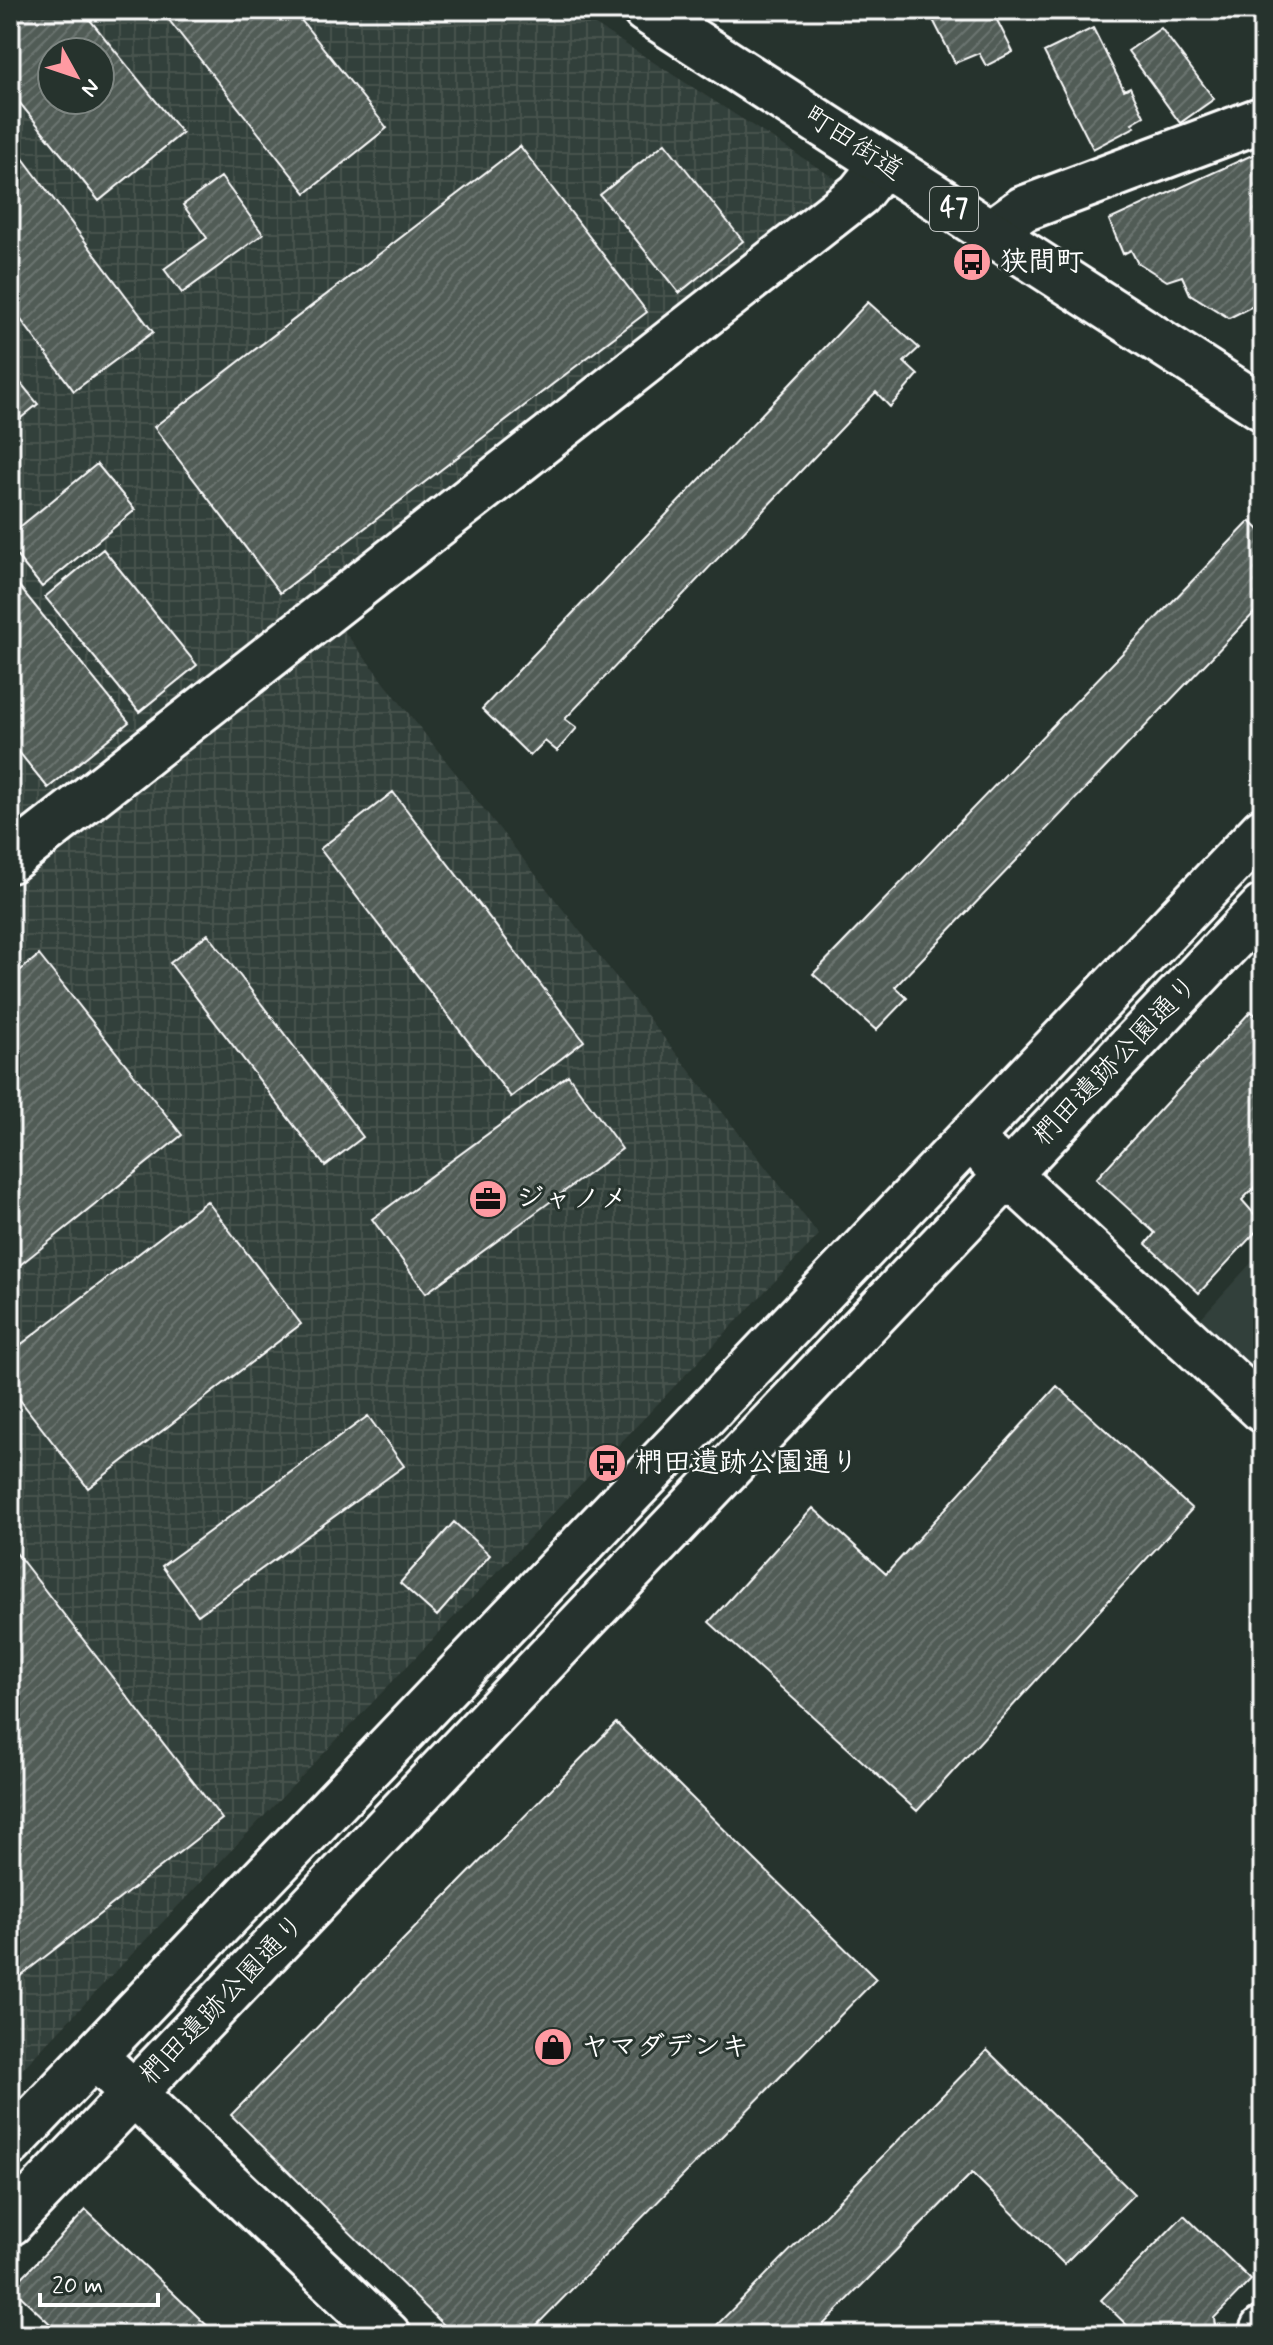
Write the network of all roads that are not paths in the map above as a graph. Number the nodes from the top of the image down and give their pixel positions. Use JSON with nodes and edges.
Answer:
{"nodes":[{"id":1,"x":645,"y":10,"type":"edge"},
{"id":2,"x":1263,"y":119,"type":"edge"},
{"id":3,"x":883,"y":164,"type":"junction"},
{"id":4,"x":991,"y":232,"type":"junction"},
{"id":5,"x":1263,"y":408,"type":"edge"},
{"id":6,"x":1263,"y":830,"type":"edge"},
{"id":7,"x":10,"y":860,"type":"edge"},
{"id":8,"x":1263,"y":907,"type":"edge"},
{"id":9,"x":968,"y":1138,"type":"junction"},
{"id":10,"x":1008,"y":1175,"type":"junction"},
{"id":11,"x":1263,"y":1410,"type":"edge"},
{"id":12,"x":94,"y":2055,"type":"junction"},
{"id":13,"x":133,"y":2093,"type":"junction"},
{"id":14,"x":10,"y":2144,"type":"edge"},
{"id":15,"x":10,"y":2223,"type":"edge"},
{"id":16,"x":1263,"y":2329,"type":"edge"},
{"id":17,"x":388,"y":2335,"type":"edge"},
{"id":18,"x":1261,"y":2335,"type":"edge"}],
"edges":[{"from":1,"to":3,"type":"street","name":"町田街道","number":"47"},
{"from":2,"to":4,"type":"street"},
{"from":3,"to":4,"type":"street","name":"町田街道","number":"47"},
{"from":3,"to":7,"type":"street"},
{"from":4,"to":5,"type":"street","name":"町田街道","number":"47"},
{"from":6,"to":9,"type":"street","name":"椚田遺跡公園通り"},
{"from":8,"to":10,"type":"street","name":"椚田遺跡公園通り"},
{"from":9,"to":10,"type":"street"},
{"from":9,"to":12,"type":"street","name":"椚田遺跡公園通り"},
{"from":10,"to":11,"type":"street"},
{"from":10,"to":13,"type":"street","name":"椚田遺跡公園通り"},
{"from":12,"to":13,"type":"street"},
{"from":12,"to":14,"type":"street","name":"椚田遺跡公園通り"},
{"from":13,"to":15,"type":"street","name":"椚田遺跡公園通り"},
{"from":13,"to":17,"type":"street"},
{"from":16,"to":18,"type":"street"}]}
